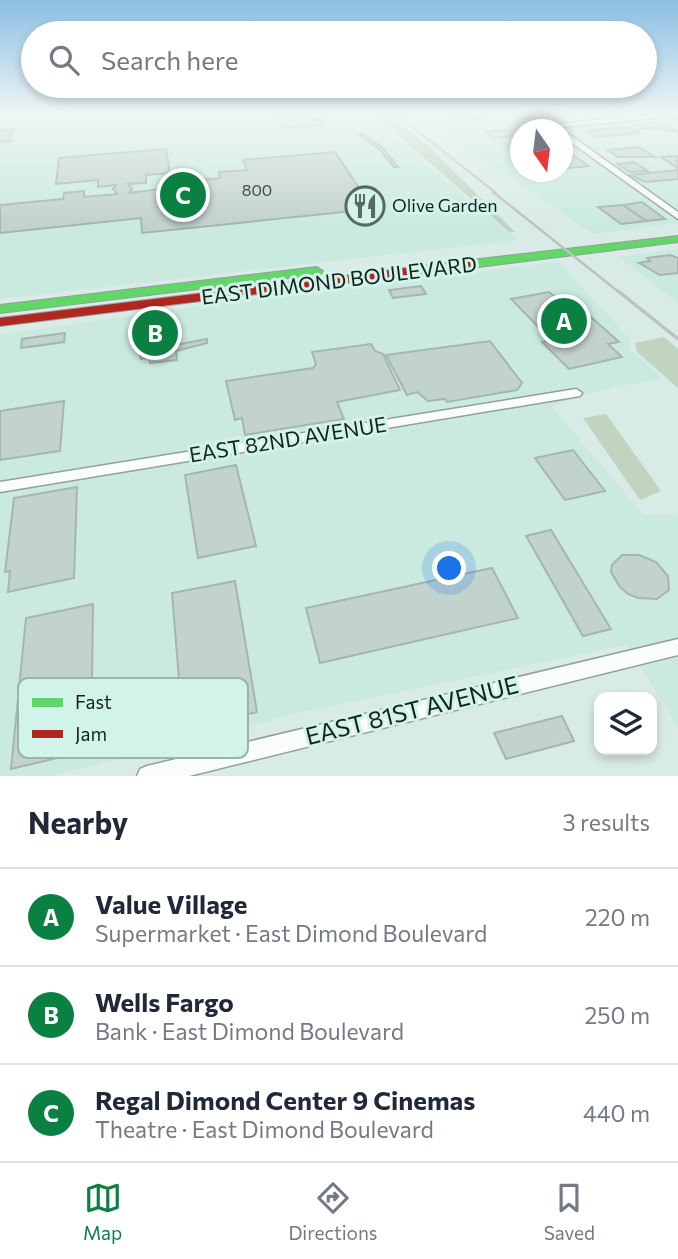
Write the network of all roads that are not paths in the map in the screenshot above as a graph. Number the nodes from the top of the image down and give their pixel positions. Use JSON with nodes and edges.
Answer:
{"nodes":[{"id":1,"x":589,"y":150,"type":"edge"},
{"id":2,"x":678,"y":216,"type":"edge"},
{"id":3,"x":678,"y":236,"type":"edge"},
{"id":4,"x":448,"y":262,"type":"junction"},
{"id":5,"x":276,"y":276,"type":"junction"},
{"id":6,"x":139,"y":292,"type":"junction"},
{"id":7,"x":124,"y":307,"type":"junction"},
{"id":8,"x":0,"y":309,"type":"edge"},
{"id":9,"x":0,"y":322,"type":"edge"},
{"id":10,"x":576,"y":393,"type":"dead end"},
{"id":11,"x":0,"y":487,"type":"edge"},
{"id":12,"x":678,"y":647,"type":"edge"},
{"id":13,"x":248,"y":751,"type":"edge"},
{"id":14,"x":221,"y":758,"type":"edge"},
{"id":15,"x":147,"y":776,"type":"edge"}],
"edges":[{"from":1,"to":2,"type":"street"},
{"from":3,"to":4,"type":"main road","name":"EAST DIMOND BOULEVARD"},
{"from":4,"to":5,"type":"main road","name":"EAST DIMOND BOULEVARD"},
{"from":4,"to":7,"type":"main road","name":"EAST DIMOND BOULEVARD"},
{"from":5,"to":6,"type":"main road","name":"EAST DIMOND BOULEVARD"},
{"from":5,"to":7,"type":"main road"},
{"from":6,"to":8,"type":"main road","name":"EAST DIMOND BOULEVARD"},
{"from":6,"to":9,"type":"main road"},
{"from":7,"to":9,"type":"main road","name":"EAST DIMOND BOULEVARD"},
{"from":10,"to":11,"type":"street","name":"EAST 82ND AVENUE"},
{"from":12,"to":13,"type":"street","name":"EAST 81ST AVENUE"},
{"from":14,"to":15,"type":"street","name":"EAST 81ST AVENUE"}]}
